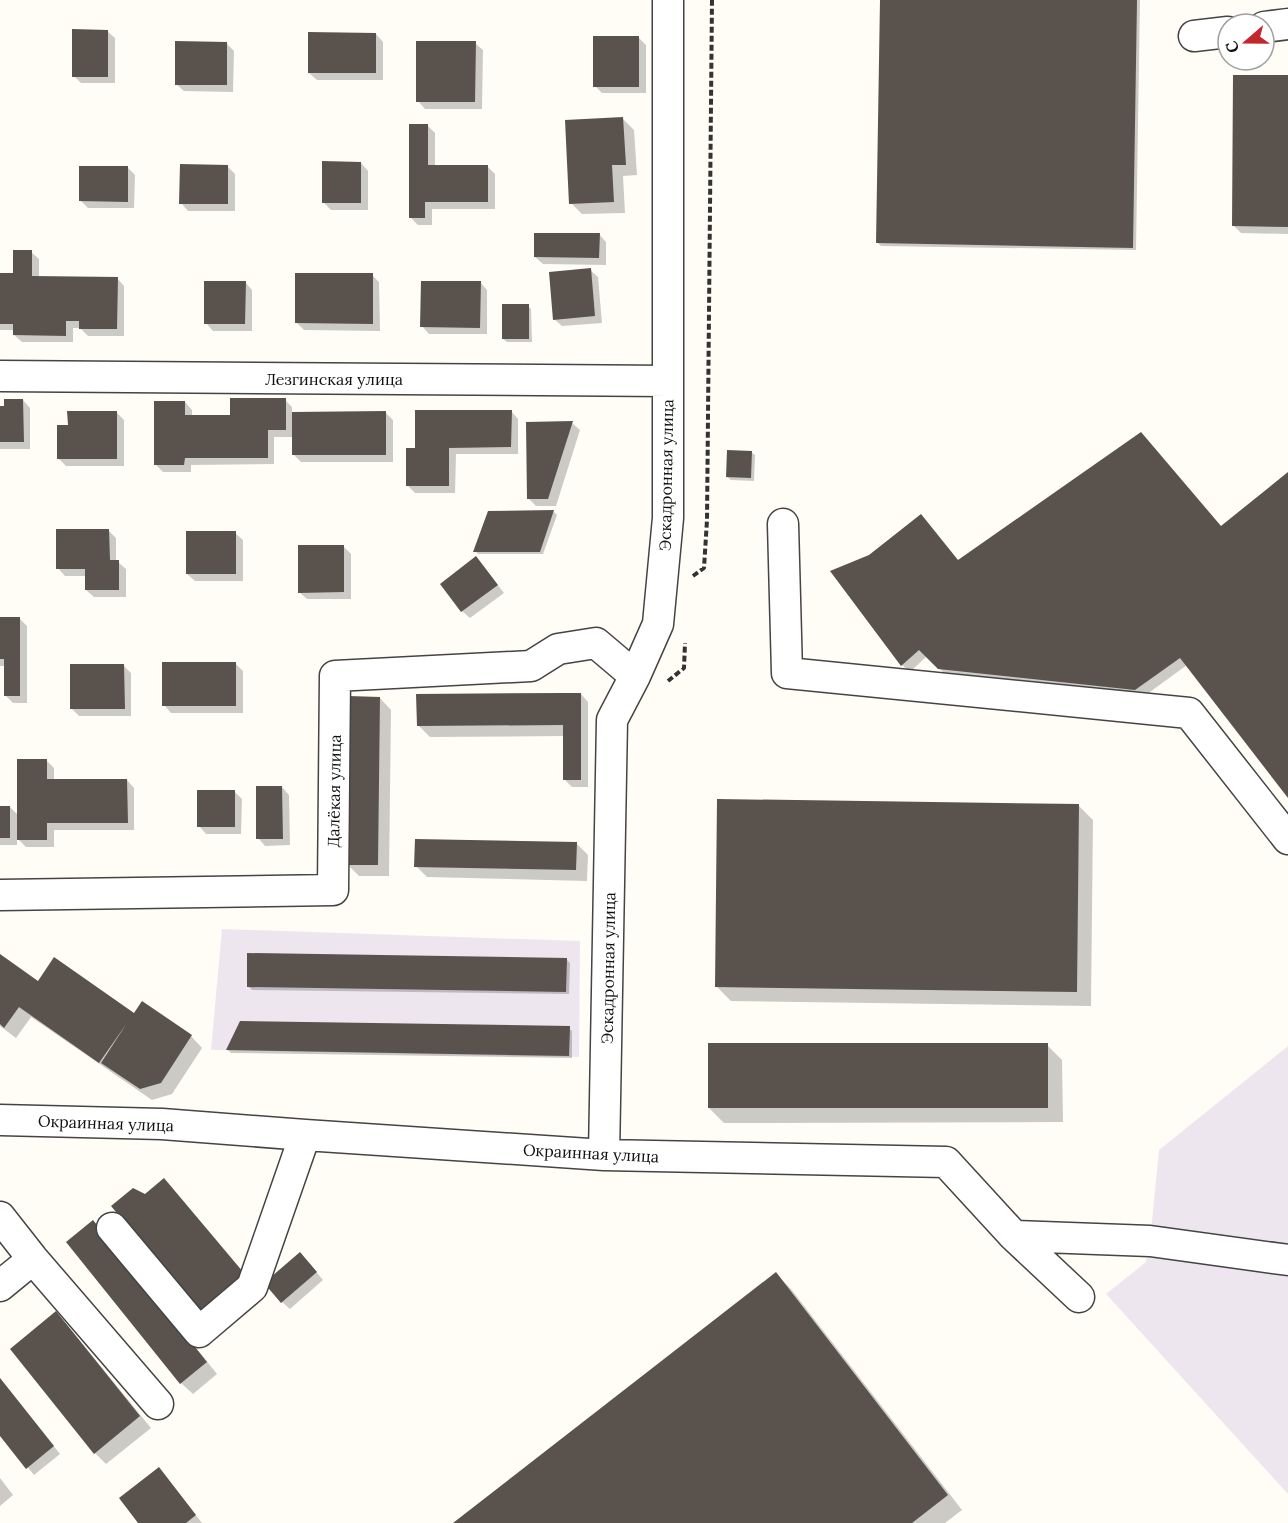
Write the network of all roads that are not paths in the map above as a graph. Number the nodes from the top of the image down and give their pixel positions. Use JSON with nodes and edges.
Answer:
{"nodes":[{"id":1,"x":668,"y":0,"type":"edge"},
{"id":2,"x":1216,"y":33,"type":"edge"},
{"id":3,"x":1194,"y":36,"type":"dead end"},
{"id":4,"x":0,"y":376,"type":"edge"},
{"id":5,"x":668,"y":381,"type":"junction"},
{"id":6,"x":783,"y":524,"type":"dead end"},
{"id":7,"x":635,"y":676,"type":"junction"},
{"id":8,"x":1288,"y":838,"type":"edge"},
{"id":9,"x":0,"y":895,"type":"edge"},
{"id":10,"x":0,"y":1120,"type":"edge"},
{"id":11,"x":305,"y":1135,"type":"junction"},
{"id":12,"x":604,"y":1155,"type":"junction"},
{"id":13,"x":0,"y":1217,"type":"edge"},
{"id":14,"x":112,"y":1228,"type":"dead end"},
{"id":15,"x":1014,"y":1236,"type":"junction"},
{"id":16,"x":33,"y":1259,"type":"junction"},
{"id":17,"x":1288,"y":1260,"type":"edge"},
{"id":18,"x":0,"y":1286,"type":"edge"},
{"id":19,"x":1079,"y":1297,"type":"dead end"},
{"id":20,"x":158,"y":1404,"type":"dead end"}],
"edges":[{"from":1,"to":5,"type":"street","name":"Эскадронная улица"},
{"from":2,"to":3,"type":"street"},
{"from":4,"to":5,"type":"street","name":"Лезгинская улица"},
{"from":5,"to":7,"type":"street","name":"Эскадронная улица"},
{"from":6,"to":8,"type":"street"},
{"from":7,"to":9,"type":"street","name":"Далёкая улица"},
{"from":7,"to":12,"type":"street","name":"Эскадронная улица"},
{"from":10,"to":11,"type":"street","name":"Окраинная улица"},
{"from":11,"to":12,"type":"street","name":"Окраинная улица"},
{"from":11,"to":14,"type":"street"},
{"from":12,"to":15,"type":"street","name":"Окраинная улица"},
{"from":13,"to":16,"type":"street"},
{"from":15,"to":17,"type":"street"},
{"from":15,"to":19,"type":"street","name":"Окраинная улица"},
{"from":16,"to":18,"type":"street"},
{"from":16,"to":20,"type":"street"}]}
